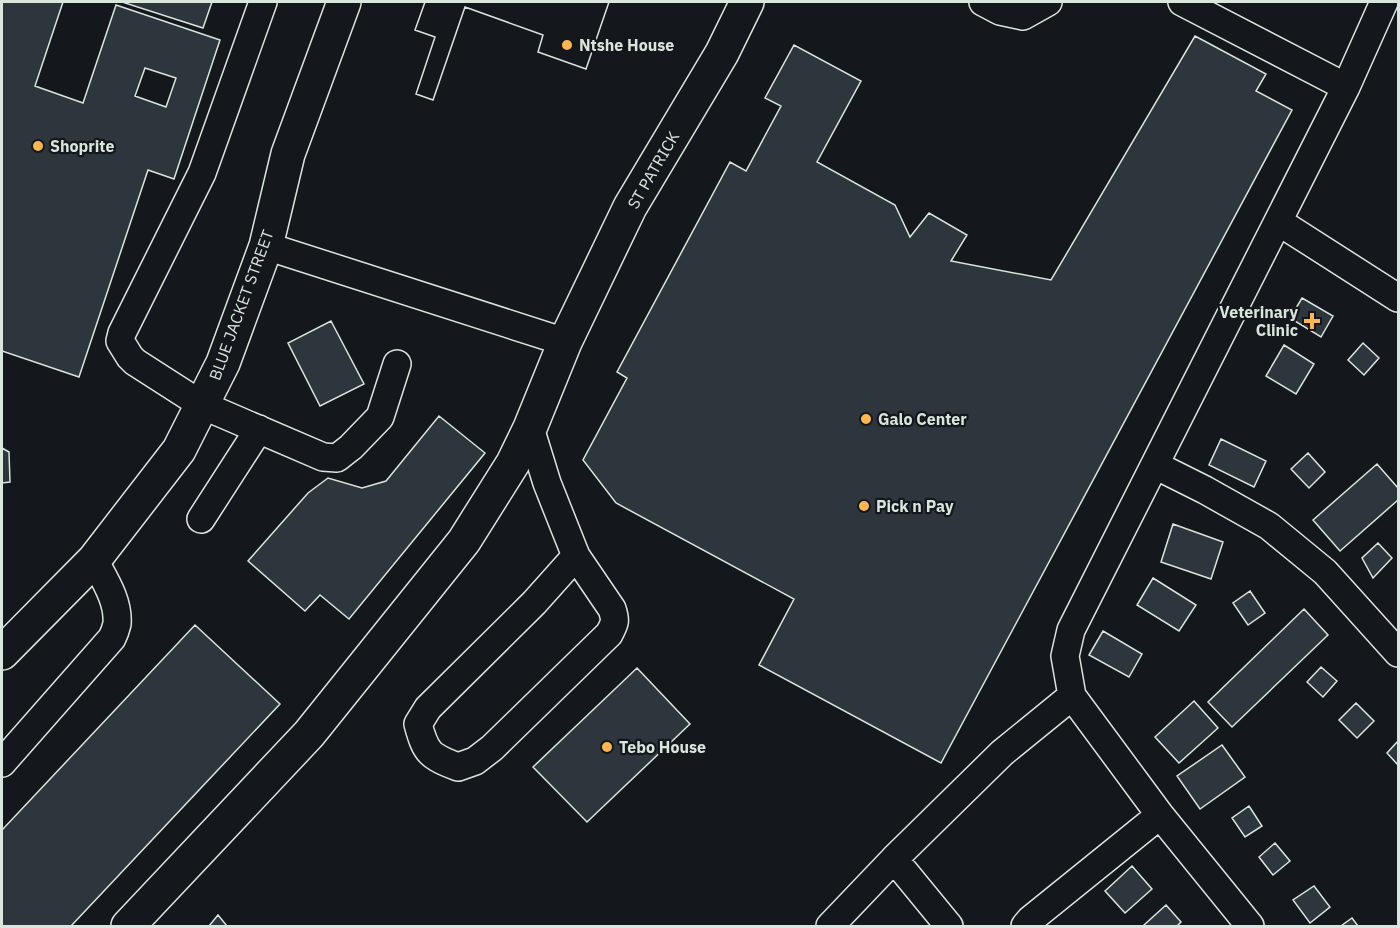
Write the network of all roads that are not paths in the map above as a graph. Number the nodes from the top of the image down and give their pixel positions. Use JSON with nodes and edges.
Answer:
{"nodes":[{"id":1,"x":263,"y":2,"type":"edge"},
{"id":2,"x":344,"y":2,"type":"edge"},
{"id":3,"x":747,"y":2,"type":"edge"},
{"id":4,"x":983,"y":2,"type":"edge"},
{"id":5,"x":1048,"y":2,"type":"edge"},
{"id":6,"x":1182,"y":2,"type":"edge"},
{"id":7,"x":1384,"y":2,"type":"edge"},
{"id":8,"x":1347,"y":87,"type":"junction"},
{"id":9,"x":1279,"y":222,"type":"junction"},
{"id":10,"x":266,"y":246,"type":"junction"},
{"id":11,"x":1398,"y":298,"type":"edge"},
{"id":12,"x":565,"y":342,"type":"junction"},
{"id":13,"x":397,"y":364,"type":"dead end"},
{"id":14,"x":202,"y":405,"type":"junction"},
{"id":15,"x":530,"y":428,"type":"junction"},
{"id":16,"x":259,"y":429,"type":"junction"},
{"id":17,"x":1155,"y":465,"type":"junction"},
{"id":18,"x":201,"y":519,"type":"dead end"},
{"id":19,"x":576,"y":556,"type":"junction"},
{"id":20,"x":94,"y":560,"type":"junction"},
{"id":21,"x":2,"y":653,"type":"edge"},
{"id":22,"x":1398,"y":653,"type":"edge"},
{"id":23,"x":1072,"y":696,"type":"junction"},
{"id":24,"x":2,"y":763,"type":"edge"},
{"id":25,"x":1160,"y":815,"type":"junction"},
{"id":26,"x":894,"y":859,"type":"junction"},
{"id":27,"x":136,"y":921,"type":"edge"},
{"id":28,"x":831,"y":927,"type":"edge"},
{"id":29,"x":949,"y":927,"type":"edge"},
{"id":30,"x":1025,"y":927,"type":"edge"},
{"id":31,"x":1250,"y":927,"type":"edge"}],
"edges":[{"from":1,"to":14,"type":"street"},
{"from":2,"to":10,"type":"highway","name":"BLUE JACKET STREET"},
{"from":3,"to":12,"type":"highway","name":"ST PATRICK"},
{"from":4,"to":5,"type":"street"},
{"from":6,"to":8,"type":"street"},
{"from":7,"to":8,"type":"street"},
{"from":8,"to":9,"type":"street"},
{"from":9,"to":11,"type":"street"},
{"from":9,"to":17,"type":"street"},
{"from":10,"to":12,"type":"street"},
{"from":10,"to":14,"type":"highway","name":"BLUE JACKET STREET"},
{"from":12,"to":15,"type":"highway","name":"ST PATRICK"},
{"from":13,"to":16,"type":"street"},
{"from":14,"to":16,"type":"street"},
{"from":14,"to":20,"type":"highway","name":"BLUE JACKET STREET"},
{"from":15,"to":19,"type":"street"},
{"from":15,"to":27,"type":"highway","name":"ST PATRICK"},
{"from":16,"to":18,"type":"street"},
{"from":17,"to":22,"type":"street"},
{"from":17,"to":23,"type":"street"},
{"from":19,"to":19,"type":"street"},
{"from":20,"to":21,"type":"highway","name":"BLUE JACKET STREET"},
{"from":20,"to":24,"type":"street"},
{"from":23,"to":25,"type":"street"},
{"from":23,"to":26,"type":"street"},
{"from":25,"to":30,"type":"street"},
{"from":25,"to":31,"type":"street"},
{"from":26,"to":28,"type":"street"},
{"from":26,"to":29,"type":"street"}]}
